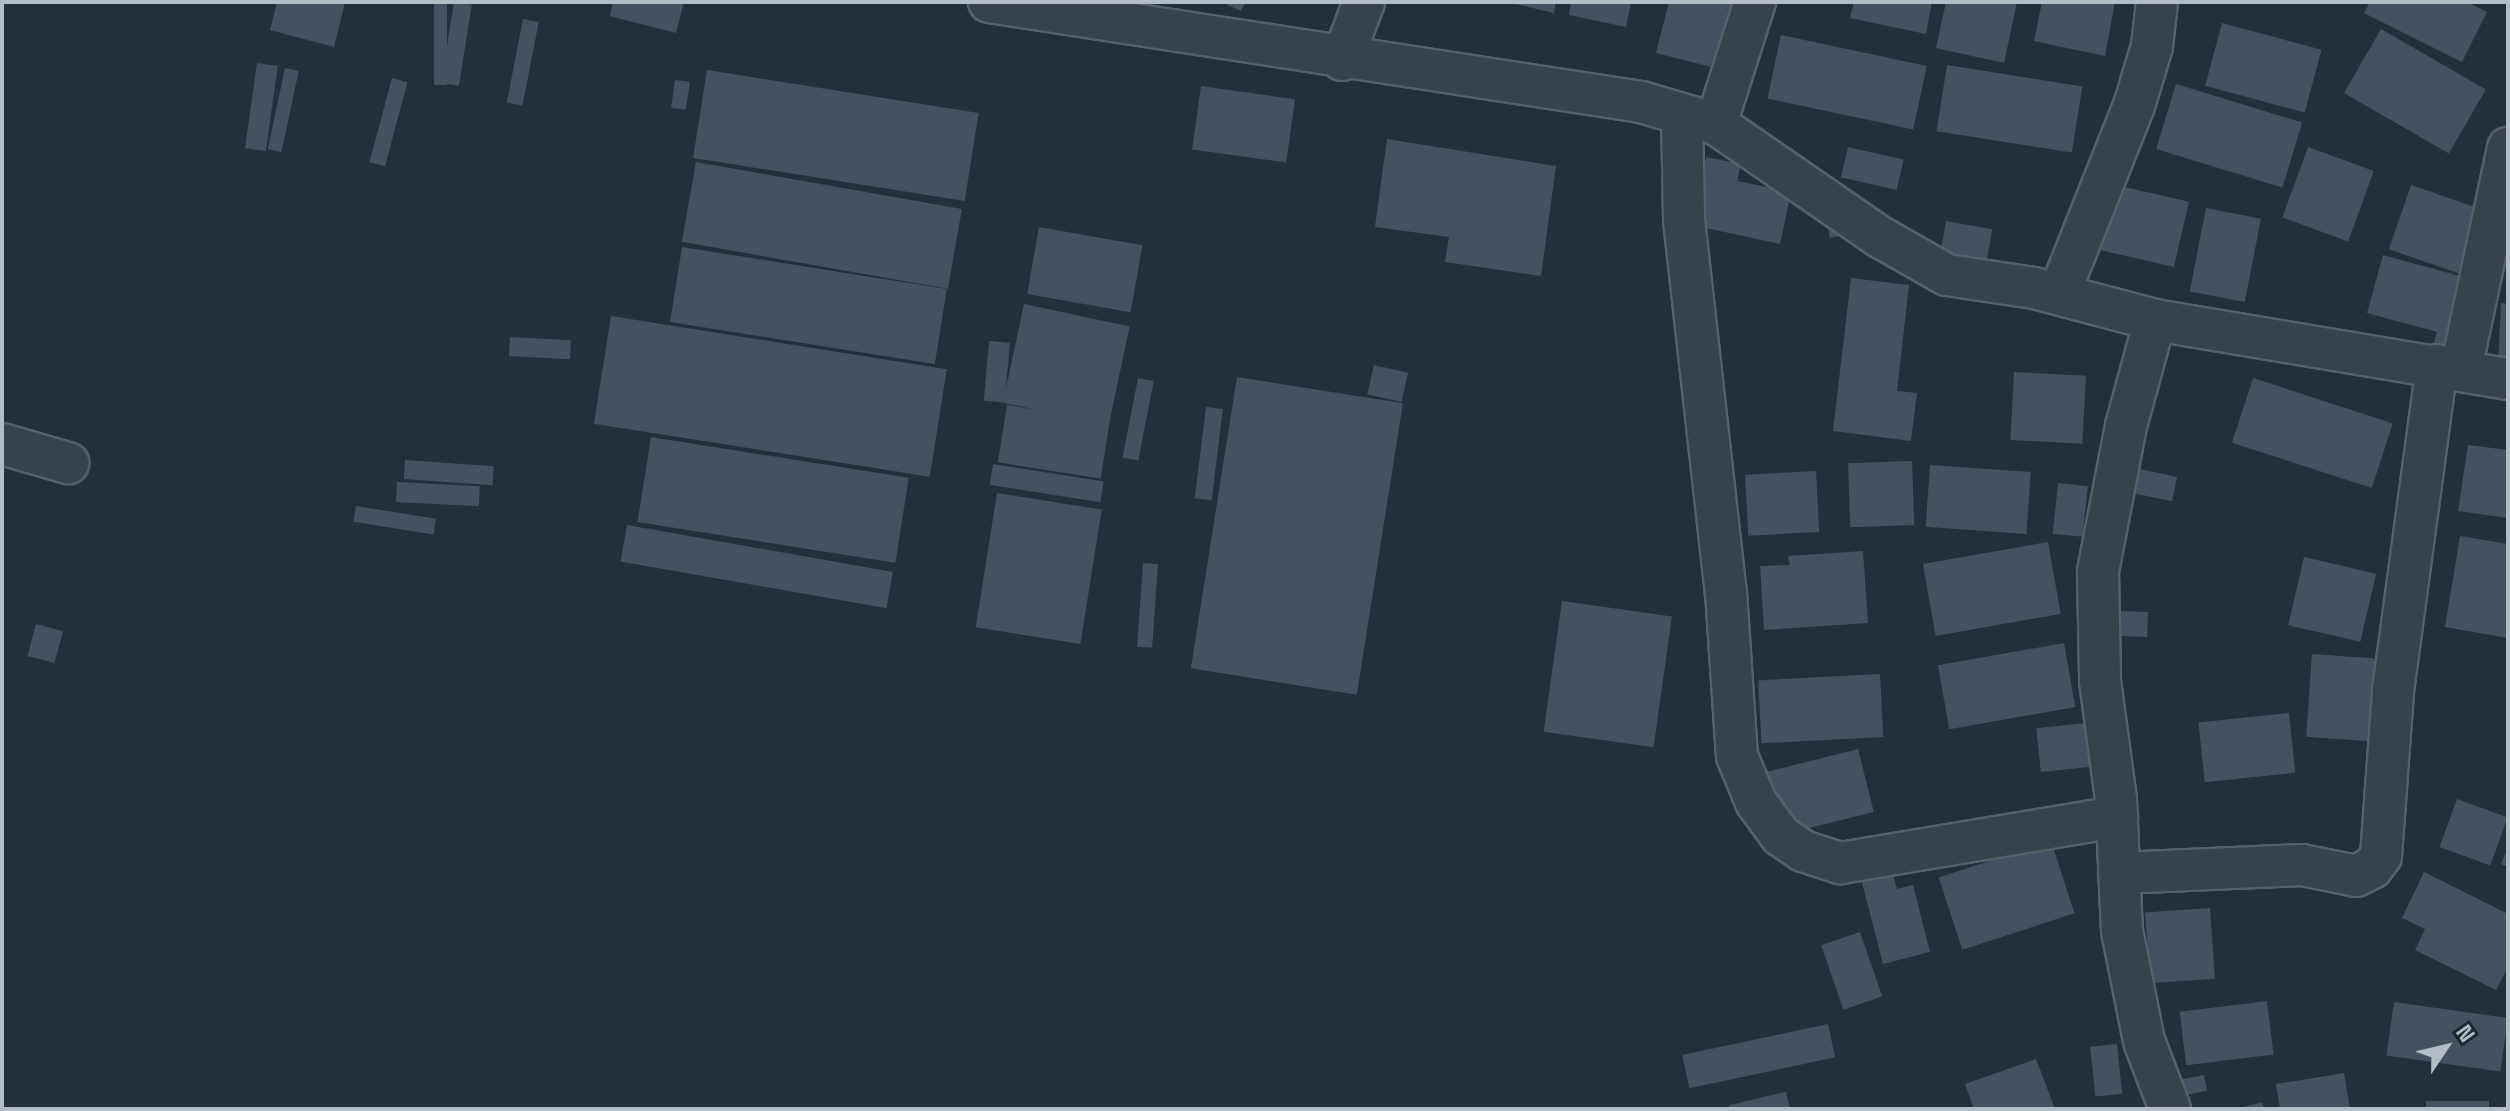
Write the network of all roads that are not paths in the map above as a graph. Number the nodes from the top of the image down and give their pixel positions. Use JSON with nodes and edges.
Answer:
{"nodes":[{"id":1,"x":989,"y":2,"type":"edge"},
{"id":2,"x":1364,"y":2,"type":"edge"},
{"id":3,"x":1755,"y":2,"type":"edge"},
{"id":4,"x":2157,"y":2,"type":"edge"},
{"id":5,"x":1342,"y":60,"type":"junction"},
{"id":6,"x":1699,"y":119,"type":"junction"},
{"id":7,"x":2508,"y":148,"type":"edge"},
{"id":8,"x":2059,"y":294,"type":"junction"},
{"id":9,"x":2155,"y":320,"type":"junction"},
{"id":10,"x":2449,"y":367,"type":"junction"},
{"id":11,"x":2508,"y":379,"type":"edge"},
{"id":12,"x":2,"y":444,"type":"edge"},
{"id":13,"x":68,"y":463,"type":"dead end"},
{"id":14,"x":2117,"y":817,"type":"junction"},
{"id":15,"x":2119,"y":873,"type":"junction"},
{"id":16,"x":2170,"y":1109,"type":"edge"}],
"edges":[{"from":1,"to":5,"type":"street"},
{"from":2,"to":5,"type":"street"},
{"from":3,"to":6,"type":"street"},
{"from":4,"to":8,"type":"street"},
{"from":5,"to":6,"type":"street"},
{"from":6,"to":8,"type":"street"},
{"from":6,"to":14,"type":"street"},
{"from":7,"to":10,"type":"street"},
{"from":8,"to":9,"type":"street"},
{"from":9,"to":10,"type":"street"},
{"from":9,"to":14,"type":"street"},
{"from":10,"to":11,"type":"street"},
{"from":10,"to":15,"type":"street"},
{"from":12,"to":13,"type":"street"},
{"from":14,"to":15,"type":"street"},
{"from":15,"to":16,"type":"street"}]}
